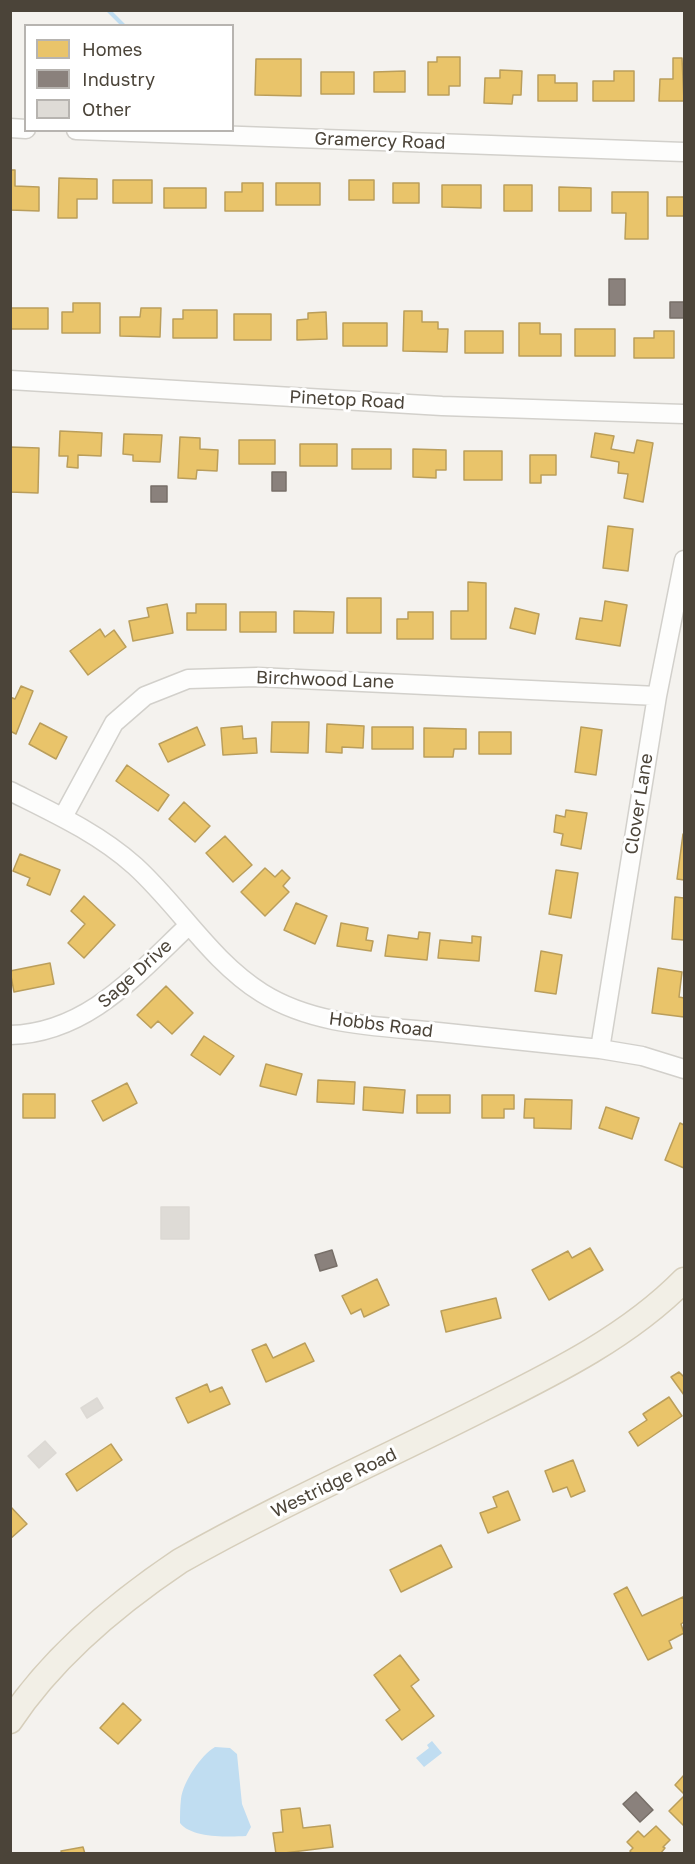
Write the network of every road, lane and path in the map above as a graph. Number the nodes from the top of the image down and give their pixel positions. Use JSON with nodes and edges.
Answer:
{"nodes":[{"id":1,"x":131,"y":132,"type":"edge"},
{"id":2,"x":684,"y":152,"type":"edge"},
{"id":3,"x":10,"y":380,"type":"edge"},
{"id":4,"x":684,"y":414,"type":"edge"},
{"id":5,"x":684,"y":560,"type":"edge"},
{"id":6,"x":657,"y":696,"type":"junction"},
{"id":7,"x":10,"y":791,"type":"edge"},
{"id":8,"x":63,"y":818,"type":"junction"},
{"id":9,"x":188,"y":926,"type":"junction"},
{"id":10,"x":10,"y":1035,"type":"edge"},
{"id":11,"x":600,"y":1049,"type":"junction"},
{"id":12,"x":684,"y":1069,"type":"edge"},
{"id":13,"x":684,"y":1280,"type":"edge"},
{"id":14,"x":14,"y":1707,"type":"edge"}],
"edges":[{"from":1,"to":2,"type":"street","name":"Gramercy Road"},
{"from":3,"to":4,"type":"street","name":"Pinetop Road"},
{"from":5,"to":6,"type":"street","name":"Clover Lane"},
{"from":6,"to":8,"type":"street","name":"Birchwood Lane"},
{"from":6,"to":11,"type":"street","name":"Clover Lane"},
{"from":7,"to":8,"type":"street","name":"Hobbs Road"},
{"from":8,"to":9,"type":"street","name":"Hobbs Road"},
{"from":9,"to":10,"type":"street","name":"Sage Drive"},
{"from":9,"to":11,"type":"street","name":"Hobbs Road"},
{"from":11,"to":12,"type":"street","name":"Hobbs Road"},
{"from":13,"to":14,"type":"main road","name":"Westridge Road"}]}
